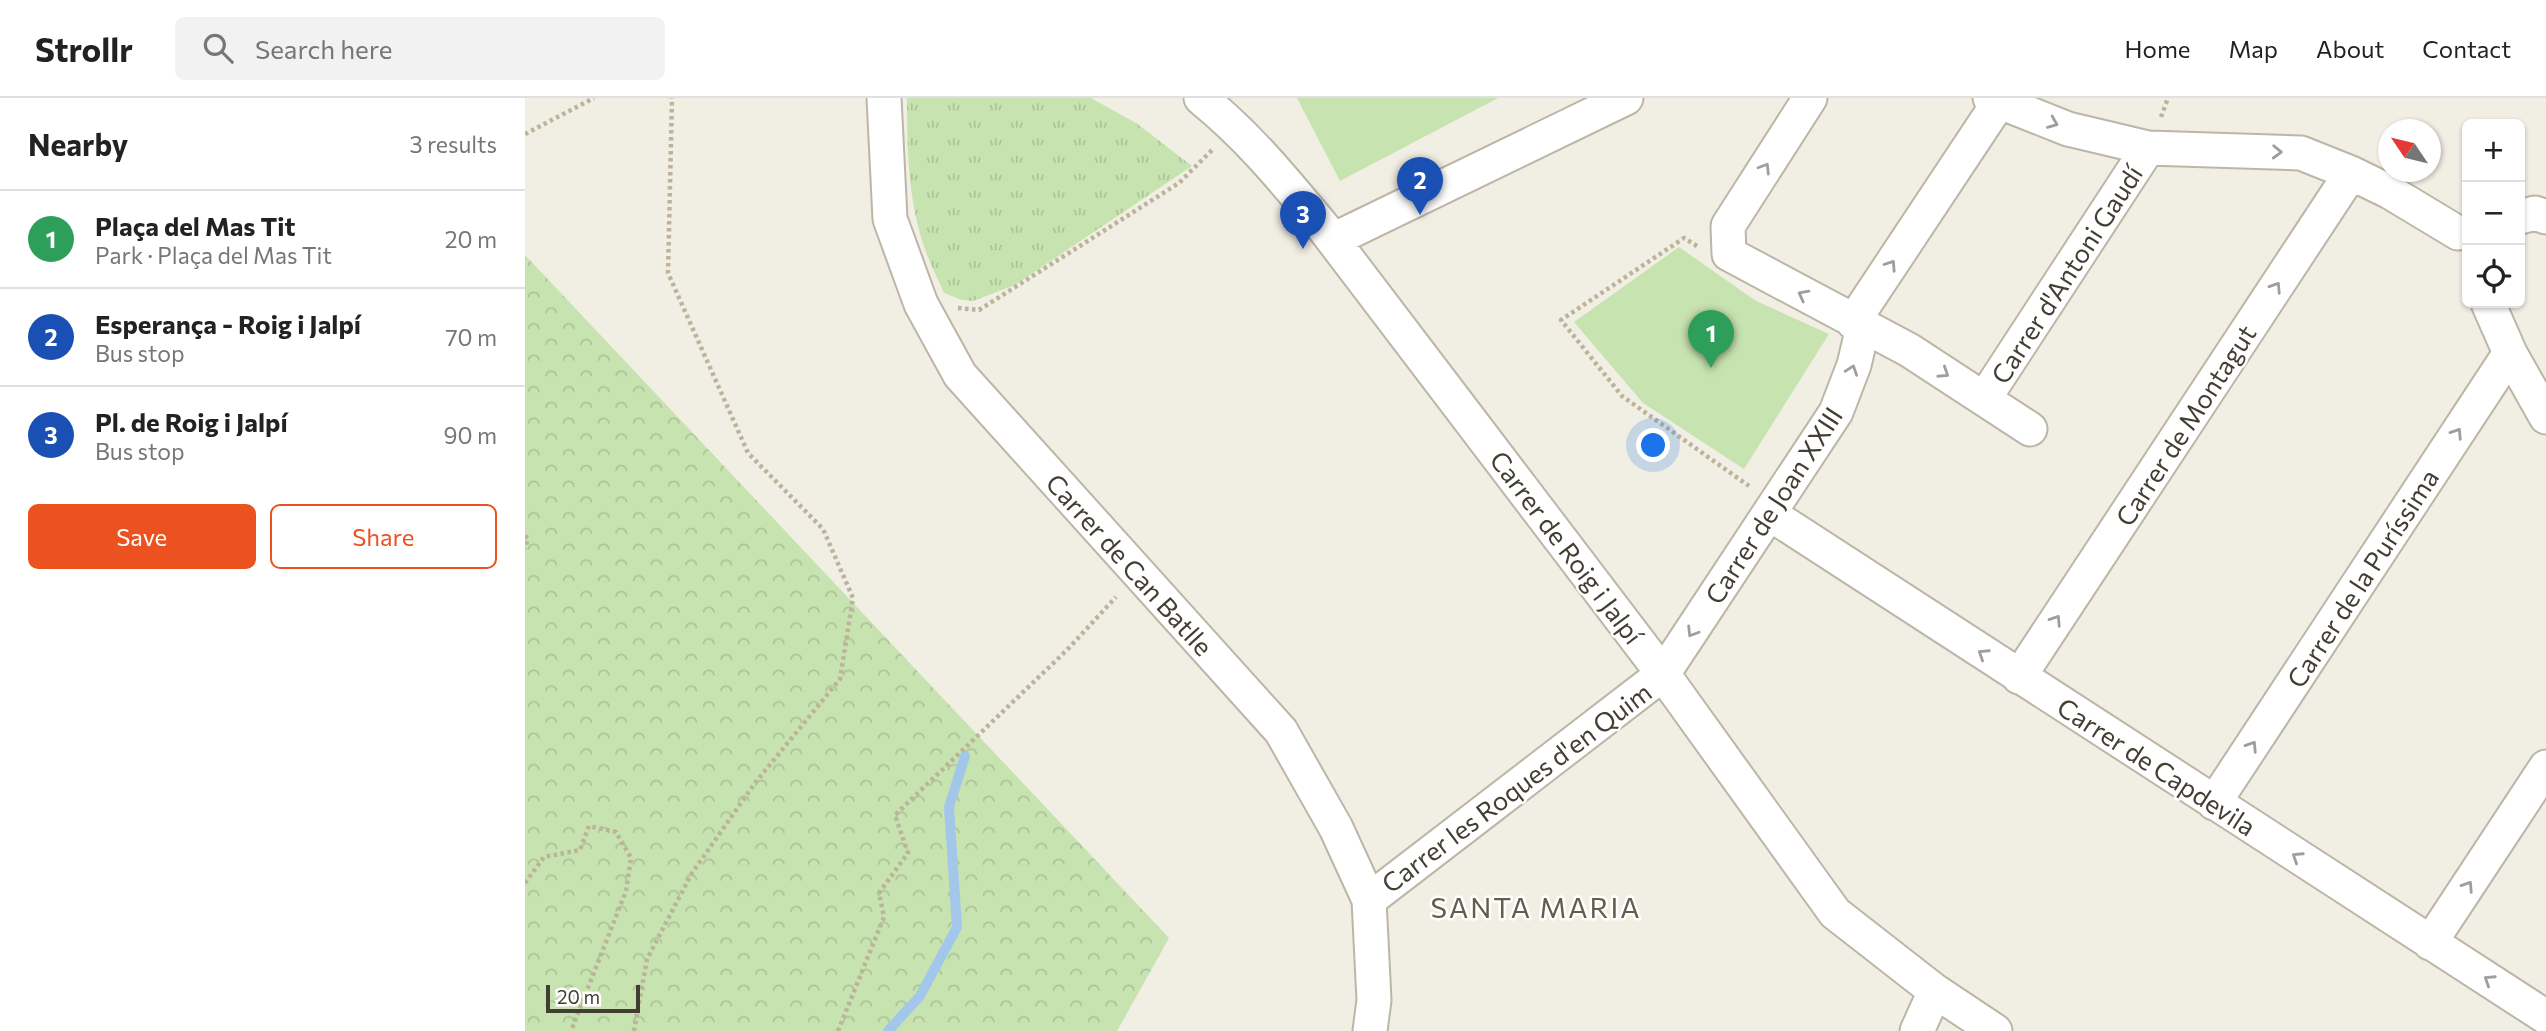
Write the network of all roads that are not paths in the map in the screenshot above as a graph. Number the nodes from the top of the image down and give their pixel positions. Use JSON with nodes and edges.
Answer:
{"nodes":[{"id":1,"x":884,"y":98,"type":"edge"},
{"id":2,"x":1201,"y":98,"type":"edge"},
{"id":3,"x":1626,"y":98,"type":"edge"},
{"id":4,"x":1810,"y":98,"type":"edge"},
{"id":5,"x":1995,"y":100,"type":"edge"},
{"id":6,"x":2148,"y":148,"type":"junction"},
{"id":7,"x":2351,"y":173,"type":"junction"},
{"id":8,"x":2525,"y":216,"type":"edge"},
{"id":9,"x":2546,"y":217,"type":"edge"},
{"id":10,"x":2462,"y":238,"type":"edge"},
{"id":11,"x":1333,"y":240,"type":"junction"},
{"id":12,"x":2490,"y":308,"type":"edge"},
{"id":13,"x":1858,"y":324,"type":"junction"},
{"id":14,"x":2510,"y":353,"type":"junction"},
{"id":15,"x":1984,"y":399,"type":"junction"},
{"id":16,"x":2546,"y":417,"type":"edge"},
{"id":17,"x":2029,"y":429,"type":"dead end"},
{"id":18,"x":1770,"y":514,"type":"junction"},
{"id":19,"x":1664,"y":674,"type":"junction"},
{"id":20,"x":2019,"y":677,"type":"junction"},
{"id":21,"x":2546,"y":767,"type":"edge"},
{"id":22,"x":2214,"y":803,"type":"junction"},
{"id":23,"x":1369,"y":900,"type":"junction"},
{"id":24,"x":2430,"y":943,"type":"junction"},
{"id":25,"x":1935,"y":991,"type":"junction"},
{"id":26,"x":2546,"y":1017,"type":"edge"},
{"id":27,"x":1370,"y":1031,"type":"edge"},
{"id":28,"x":1917,"y":1031,"type":"edge"},
{"id":29,"x":1995,"y":1031,"type":"edge"}],
"edges":[{"from":1,"to":23,"type":"street","name":"Carrer de Can Batlle"},
{"from":2,"to":11,"type":"street","name":"Carrer de Roig i Jalpí"},
{"from":3,"to":11,"type":"street"},
{"from":13,"to":4,"type":"street","one_way":true},
{"from":5,"to":6,"type":"street","one_way":true},
{"from":13,"to":5,"type":"street","name":"Carrer de Joan XXIII","one_way":true},
{"from":6,"to":7,"type":"street","one_way":true},
{"from":6,"to":15,"type":"street","name":"Carrer d'Antoni Gaudí"},
{"from":7,"to":10,"type":"street"},
{"from":20,"to":7,"type":"street","name":"Carrer de Montagut","one_way":true},
{"from":8,"to":9,"type":"street"},
{"from":11,"to":19,"type":"street","name":"Carrer de Roig i Jalpí"},
{"from":12,"to":14,"type":"street"},
{"from":13,"to":15,"type":"street","one_way":true},
{"from":18,"to":13,"type":"street","name":"Carrer de Joan XXIII","one_way":true},
{"from":14,"to":16,"type":"street"},
{"from":22,"to":14,"type":"street","name":"Carrer de la Puríssima","one_way":true},
{"from":15,"to":17,"type":"street"},
{"from":18,"to":19,"type":"street","name":"Carrer de Joan XXIII","one_way":true},
{"from":20,"to":18,"type":"street","name":"Carrer de Capdevila","one_way":true},
{"from":19,"to":23,"type":"street","name":"Carrer les Roques d'en Quim"},
{"from":19,"to":25,"type":"street","name":"Carrer de Roig i Jalpí"},
{"from":20,"to":22,"type":"street","name":"Carrer de Capdevila"},
{"from":24,"to":21,"type":"street","one_way":true},
{"from":24,"to":22,"type":"street","name":"Carrer de Capdevila","one_way":true},
{"from":23,"to":27,"type":"street","name":"Carrer de Can Batlle"},
{"from":26,"to":24,"type":"street","name":"Carrer de Capdevila","one_way":true},
{"from":25,"to":28,"type":"street"},
{"from":25,"to":29,"type":"street","name":"Carrer de Roig i Jalpí"}]}
